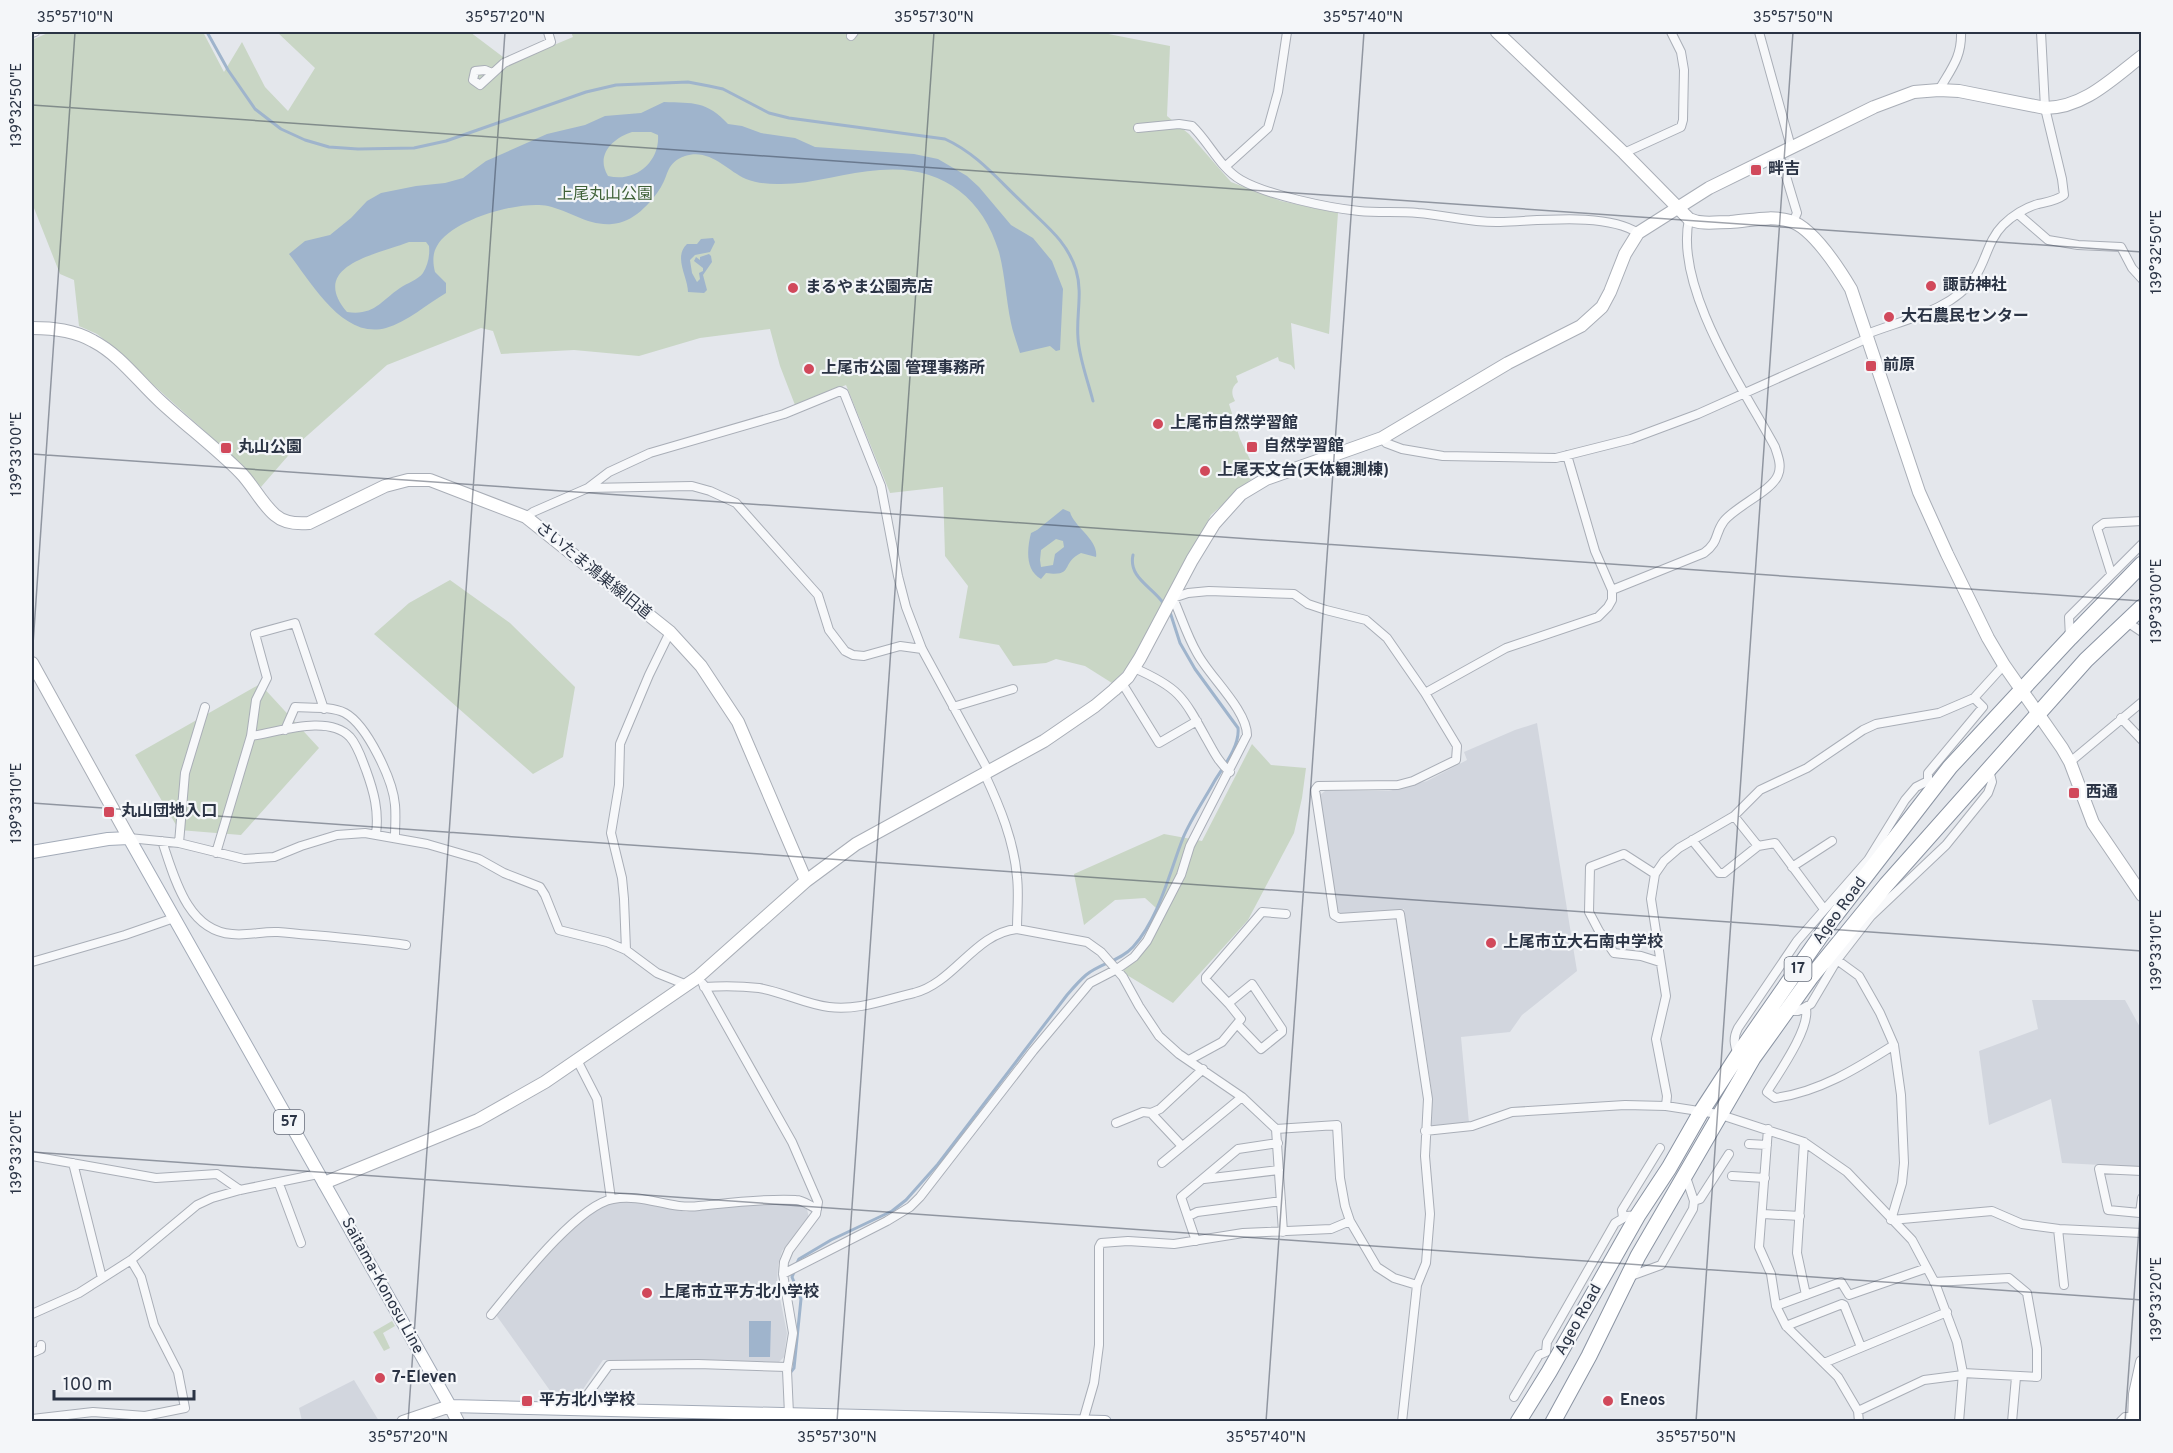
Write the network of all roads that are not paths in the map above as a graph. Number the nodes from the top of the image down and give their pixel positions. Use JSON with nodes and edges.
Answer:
{"nodes":[{"id":1,"x":548,"y":32,"type":"edge"},
{"id":2,"x":1287,"y":32,"type":"edge"},
{"id":3,"x":1497,"y":32,"type":"edge"},
{"id":4,"x":1671,"y":32,"type":"edge"},
{"id":5,"x":1759,"y":32,"type":"edge"},
{"id":6,"x":1961,"y":32,"type":"edge"},
{"id":7,"x":2041,"y":32,"type":"edge"},
{"id":8,"x":2142,"y":56,"type":"edge"},
{"id":9,"x":492,"y":73,"type":"dead end"},
{"id":10,"x":1939,"y":90,"type":"junction"},
{"id":11,"x":2045,"y":108,"type":"junction"},
{"id":12,"x":1138,"y":128,"type":"dead end"},
{"id":13,"x":1791,"y":147,"type":"junction"},
{"id":14,"x":1624,"y":153,"type":"junction"},
{"id":15,"x":1779,"y":153,"type":"junction"},
{"id":16,"x":1226,"y":166,"type":"junction"},
{"id":17,"x":1680,"y":208,"type":"junction"},
{"id":18,"x":2018,"y":214,"type":"junction"},
{"id":19,"x":1689,"y":219,"type":"junction"},
{"id":20,"x":1793,"y":222,"type":"junction"},
{"id":21,"x":1638,"y":233,"type":"junction"},
{"id":22,"x":2142,"y":279,"type":"edge"},
{"id":23,"x":32,"y":328,"type":"edge"},
{"id":24,"x":1867,"y":336,"type":"junction"},
{"id":25,"x":1745,"y":392,"type":"junction"},
{"id":26,"x":1382,"y":438,"type":"junction"},
{"id":27,"x":1568,"y":455,"type":"junction"},
{"id":28,"x":588,"y":488,"type":"junction"},
{"id":29,"x":526,"y":517,"type":"junction"},
{"id":30,"x":2142,"y":521,"type":"edge"},
{"id":31,"x":2142,"y":544,"type":"edge"},
{"id":32,"x":2142,"y":564,"type":"edge"},
{"id":33,"x":2111,"y":573,"type":"junction"},
{"id":34,"x":1612,"y":590,"type":"junction"},
{"id":35,"x":1173,"y":598,"type":"junction"},
{"id":36,"x":2142,"y":608,"type":"edge"},
{"id":37,"x":2137,"y":628,"type":"edge"},
{"id":38,"x":670,"y":632,"type":"junction"},
{"id":39,"x":2070,"y":638,"type":"junction"},
{"id":40,"x":922,"y":649,"type":"junction"},
{"id":41,"x":32,"y":663,"type":"edge"},
{"id":42,"x":2004,"y":665,"type":"junction"},
{"id":43,"x":1134,"y":668,"type":"junction"},
{"id":44,"x":1122,"y":683,"type":"junction"},
{"id":45,"x":1012,"y":689,"type":"dead end"},
{"id":46,"x":2022,"y":690,"type":"junction"},
{"id":47,"x":1425,"y":693,"type":"junction"},
{"id":48,"x":1974,"y":698,"type":"junction"},
{"id":49,"x":2142,"y":702,"type":"edge"},
{"id":50,"x":205,"y":707,"type":"dead end"},
{"id":51,"x":953,"y":707,"type":"junction"},
{"id":52,"x":324,"y":709,"type":"junction"},
{"id":53,"x":2038,"y":712,"type":"junction"},
{"id":54,"x":2121,"y":718,"type":"junction"},
{"id":55,"x":1197,"y":721,"type":"junction"},
{"id":56,"x":285,"y":730,"type":"junction"},
{"id":57,"x":251,"y":736,"type":"junction"},
{"id":58,"x":2142,"y":740,"type":"edge"},
{"id":59,"x":2070,"y":762,"type":"junction"},
{"id":60,"x":1989,"y":770,"type":"junction"},
{"id":61,"x":1230,"y":772,"type":"junction"},
{"id":62,"x":987,"y":773,"type":"junction"},
{"id":63,"x":1932,"y":782,"type":"junction"},
{"id":64,"x":1734,"y":816,"type":"junction"},
{"id":65,"x":376,"y":834,"type":"junction"},
{"id":66,"x":394,"y":837,"type":"junction"},
{"id":67,"x":129,"y":838,"type":"junction"},
{"id":68,"x":1692,"y":840,"type":"junction"},
{"id":69,"x":162,"y":841,"type":"junction"},
{"id":70,"x":1832,"y":841,"type":"dead end"},
{"id":71,"x":179,"y":843,"type":"junction"},
{"id":72,"x":1758,"y":846,"type":"junction"},
{"id":73,"x":32,"y":852,"type":"edge"},
{"id":74,"x":216,"y":853,"type":"junction"},
{"id":75,"x":1792,"y":867,"type":"junction"},
{"id":76,"x":1654,"y":874,"type":"junction"},
{"id":77,"x":806,"y":881,"type":"junction"},
{"id":78,"x":2142,"y":895,"type":"edge"},
{"id":79,"x":1824,"y":909,"type":"junction"},
{"id":80,"x":1286,"y":914,"type":"dead end"},
{"id":81,"x":174,"y":918,"type":"junction"},
{"id":82,"x":1017,"y":929,"type":"junction"},
{"id":83,"x":406,"y":945,"type":"dead end"},
{"id":84,"x":626,"y":950,"type":"junction"},
{"id":85,"x":1837,"y":960,"type":"junction"},
{"id":86,"x":32,"y":962,"type":"edge"},
{"id":87,"x":1660,"y":962,"type":"junction"},
{"id":88,"x":1117,"y":969,"type":"junction"},
{"id":89,"x":701,"y":982,"type":"junction"},
{"id":90,"x":687,"y":985,"type":"junction"},
{"id":91,"x":1229,"y":1004,"type":"junction"},
{"id":92,"x":1806,"y":1009,"type":"junction"},
{"id":93,"x":1787,"y":1011,"type":"junction"},
{"id":94,"x":1237,"y":1024,"type":"junction"},
{"id":95,"x":1894,"y":1045,"type":"junction"},
{"id":96,"x":1738,"y":1055,"type":"junction"},
{"id":97,"x":577,"y":1060,"type":"junction"},
{"id":98,"x":1190,"y":1060,"type":"junction"},
{"id":99,"x":1203,"y":1069,"type":"junction"},
{"id":100,"x":1242,"y":1097,"type":"junction"},
{"id":101,"x":1666,"y":1106,"type":"junction"},
{"id":102,"x":1701,"y":1112,"type":"junction"},
{"id":103,"x":1151,"y":1113,"type":"junction"},
{"id":104,"x":1718,"y":1114,"type":"junction"},
{"id":105,"x":1116,"y":1122,"type":"dead end"},
{"id":106,"x":1276,"y":1129,"type":"junction"},
{"id":107,"x":1768,"y":1129,"type":"junction"},
{"id":108,"x":1425,"y":1131,"type":"junction"},
{"id":109,"x":1804,"y":1142,"type":"junction"},
{"id":110,"x":1278,"y":1143,"type":"junction"},
{"id":111,"x":1749,"y":1144,"type":"dead end"},
{"id":112,"x":1767,"y":1145,"type":"junction"},
{"id":113,"x":1182,"y":1146,"type":"junction"},
{"id":114,"x":1660,"y":1148,"type":"dead end"},
{"id":115,"x":1729,"y":1154,"type":"dead end"},
{"id":116,"x":32,"y":1156,"type":"edge"},
{"id":117,"x":73,"y":1163,"type":"junction"},
{"id":118,"x":1162,"y":1163,"type":"dead end"},
{"id":119,"x":1279,"y":1170,"type":"junction"},
{"id":120,"x":2142,"y":1171,"type":"edge"},
{"id":121,"x":1685,"y":1173,"type":"junction"},
{"id":122,"x":1732,"y":1176,"type":"dead end"},
{"id":123,"x":1765,"y":1178,"type":"junction"},
{"id":124,"x":321,"y":1179,"type":"junction"},
{"id":125,"x":1204,"y":1179,"type":"junction"},
{"id":126,"x":279,"y":1184,"type":"junction"},
{"id":127,"x":240,"y":1190,"type":"junction"},
{"id":128,"x":2142,"y":1198,"type":"edge"},
{"id":129,"x":611,"y":1199,"type":"junction"},
{"id":130,"x":1281,"y":1201,"type":"junction"},
{"id":131,"x":1694,"y":1201,"type":"junction"},
{"id":132,"x":817,"y":1209,"type":"junction"},
{"id":133,"x":1763,"y":1214,"type":"junction"},
{"id":134,"x":1189,"y":1216,"type":"junction"},
{"id":135,"x":1800,"y":1216,"type":"junction"},
{"id":136,"x":1630,"y":1217,"type":"junction"},
{"id":137,"x":1891,"y":1220,"type":"junction"},
{"id":138,"x":1350,"y":1221,"type":"junction"},
{"id":139,"x":2058,"y":1229,"type":"junction"},
{"id":140,"x":1283,"y":1232,"type":"junction"},
{"id":141,"x":2142,"y":1233,"type":"edge"},
{"id":142,"x":1196,"y":1241,"type":"junction"},
{"id":143,"x":301,"y":1243,"type":"dead end"},
{"id":144,"x":131,"y":1260,"type":"junction"},
{"id":145,"x":1927,"y":1268,"type":"junction"},
{"id":146,"x":783,"y":1274,"type":"junction"},
{"id":147,"x":102,"y":1278,"type":"junction"},
{"id":148,"x":1626,"y":1278,"type":"junction"},
{"id":149,"x":1934,"y":1282,"type":"junction"},
{"id":150,"x":1417,"y":1285,"type":"junction"},
{"id":151,"x":2064,"y":1286,"type":"dead end"},
{"id":152,"x":1806,"y":1295,"type":"junction"},
{"id":153,"x":1776,"y":1306,"type":"junction"},
{"id":154,"x":1947,"y":1312,"type":"junction"},
{"id":155,"x":32,"y":1314,"type":"edge"},
{"id":156,"x":491,"y":1315,"type":"dead end"},
{"id":157,"x":1786,"y":1326,"type":"junction"},
{"id":158,"x":41,"y":1345,"type":"dead end"},
{"id":159,"x":1861,"y":1347,"type":"junction"},
{"id":160,"x":1546,"y":1352,"type":"junction"},
{"id":161,"x":32,"y":1353,"type":"edge"},
{"id":162,"x":2142,"y":1362,"type":"edge"},
{"id":163,"x":1824,"y":1363,"type":"junction"},
{"id":164,"x":787,"y":1367,"type":"junction"},
{"id":165,"x":1549,"y":1372,"type":"junction"},
{"id":166,"x":1963,"y":1374,"type":"junction"},
{"id":167,"x":2016,"y":1377,"type":"junction"},
{"id":168,"x":1514,"y":1397,"type":"dead end"},
{"id":169,"x":450,"y":1406,"type":"junction"},
{"id":170,"x":579,"y":1409,"type":"junction"},
{"id":171,"x":1858,"y":1411,"type":"junction"},
{"id":172,"x":789,"y":1414,"type":"junction"},
{"id":173,"x":2136,"y":1418,"type":"edge"},
{"id":174,"x":32,"y":1419,"type":"edge"},
{"id":175,"x":1083,"y":1421,"type":"edge"},
{"id":176,"x":403,"y":1422,"type":"edge"},
{"id":177,"x":458,"y":1422,"type":"edge"},
{"id":178,"x":1105,"y":1422,"type":"edge"},
{"id":179,"x":1402,"y":1422,"type":"edge"},
{"id":180,"x":1518,"y":1422,"type":"edge"},
{"id":181,"x":1552,"y":1422,"type":"edge"},
{"id":182,"x":1859,"y":1422,"type":"edge"},
{"id":183,"x":1959,"y":1422,"type":"edge"},
{"id":184,"x":2012,"y":1422,"type":"edge"},
{"id":185,"x":2121,"y":1422,"type":"edge"}],
"edges":[{"from":1,"to":9,"type":"street"},
{"from":2,"to":16,"type":"street"},
{"from":3,"to":14,"type":"street"},
{"from":4,"to":14,"type":"street"},
{"from":5,"to":13,"type":"street"},
{"from":6,"to":10,"type":"street"},
{"from":7,"to":11,"type":"street"},
{"from":8,"to":11,"type":"street"},
{"from":10,"to":11,"type":"street"},
{"from":10,"to":13,"type":"street"},
{"from":11,"to":18,"type":"street"},
{"from":12,"to":16,"type":"street"},
{"from":13,"to":15,"type":"street"},
{"from":14,"to":17,"type":"street"},
{"from":15,"to":17,"type":"street"},
{"from":15,"to":20,"type":"street"},
{"from":16,"to":21,"type":"street"},
{"from":17,"to":19,"type":"street"},
{"from":17,"to":21,"type":"street"},
{"from":18,"to":22,"type":"street"},
{"from":18,"to":24,"type":"street"},
{"from":19,"to":20,"type":"street"},
{"from":19,"to":25,"type":"street"},
{"from":20,"to":24,"type":"street"},
{"from":21,"to":26,"type":"street"},
{"from":23,"to":29,"type":"street","name":"さいたま鴻巣線旧道"},
{"from":24,"to":25,"type":"street"},
{"from":24,"to":42,"type":"street"},
{"from":25,"to":27,"type":"street"},
{"from":25,"to":34,"type":"street"},
{"from":26,"to":27,"type":"street"},
{"from":26,"to":35,"type":"street"},
{"from":27,"to":34,"type":"street"},
{"from":28,"to":29,"type":"street"},
{"from":28,"to":40,"type":"street"},
{"from":28,"to":40,"type":"street"},
{"from":29,"to":38,"type":"street","name":"さいたま鴻巣線旧道"},
{"from":30,"to":33,"type":"street"},
{"from":31,"to":33,"type":"street"},
{"from":32,"to":39,"type":"highway","name":"Ageo Road","number":"17"},
{"from":33,"to":39,"type":"street"},
{"from":34,"to":47,"type":"street"},
{"from":35,"to":43,"type":"street"},
{"from":35,"to":47,"type":"street"},
{"from":35,"to":61,"type":"street"},
{"from":36,"to":37,"type":"highway","name":"Ageo Road","number":"17"},
{"from":37,"to":53,"type":"highway","name":"Ageo Road","number":"17"},
{"from":38,"to":77,"type":"street","name":"さいたま鴻巣線旧道"},
{"from":38,"to":84,"type":"street"},
{"from":39,"to":46,"type":"highway","name":"Ageo Road","number":"17"},
{"from":40,"to":51,"type":"street"},
{"from":41,"to":67,"type":"street","name":"Saitama-Konosu Line"},
{"from":42,"to":46,"type":"street"},
{"from":42,"to":48,"type":"street"},
{"from":43,"to":44,"type":"street"},
{"from":43,"to":55,"type":"street"},
{"from":44,"to":55,"type":"street"},
{"from":44,"to":62,"type":"street"},
{"from":45,"to":51,"type":"street"},
{"from":46,"to":53,"type":"street"},
{"from":46,"to":63,"type":"highway","name":"Ageo Road","number":"17"},
{"from":47,"to":108,"type":"street"},
{"from":48,"to":63,"type":"street"},
{"from":48,"to":64,"type":"street"},
{"from":49,"to":54,"type":"street"},
{"from":50,"to":71,"type":"street"},
{"from":51,"to":62,"type":"street"},
{"from":52,"to":56,"type":"street"},
{"from":52,"to":57,"type":"street"},
{"from":52,"to":66,"type":"street"},
{"from":53,"to":59,"type":"street"},
{"from":53,"to":60,"type":"highway","name":"Ageo Road","number":"17"},
{"from":54,"to":58,"type":"street"},
{"from":54,"to":59,"type":"street"},
{"from":55,"to":61,"type":"street"},
{"from":56,"to":57,"type":"street"},
{"from":56,"to":65,"type":"street"},
{"from":57,"to":74,"type":"street"},
{"from":59,"to":78,"type":"street"},
{"from":60,"to":85,"type":"street"},
{"from":60,"to":93,"type":"highway","name":"Ageo Road","number":"17"},
{"from":61,"to":88,"type":"street"},
{"from":62,"to":77,"type":"street"},
{"from":62,"to":82,"type":"street"},
{"from":63,"to":79,"type":"street"},
{"from":63,"to":96,"type":"highway","name":"Ageo Road","number":"17"},
{"from":64,"to":68,"type":"street"},
{"from":64,"to":72,"type":"street"},
{"from":65,"to":66,"type":"street"},
{"from":65,"to":74,"type":"street"},
{"from":66,"to":84,"type":"street"},
{"from":67,"to":69,"type":"street"},
{"from":67,"to":73,"type":"street"},
{"from":67,"to":81,"type":"street","name":"Saitama-Konosu Line","number":"57"},
{"from":68,"to":72,"type":"street"},
{"from":68,"to":76,"type":"street"},
{"from":69,"to":71,"type":"street"},
{"from":69,"to":83,"type":"street"},
{"from":70,"to":75,"type":"street"},
{"from":71,"to":74,"type":"street"},
{"from":72,"to":75,"type":"street"},
{"from":75,"to":79,"type":"street"},
{"from":76,"to":87,"type":"street"},
{"from":76,"to":87,"type":"street"},
{"from":77,"to":89,"type":"street"},
{"from":79,"to":96,"type":"street"},
{"from":80,"to":91,"type":"street"},
{"from":81,"to":86,"type":"street"},
{"from":81,"to":124,"type":"street","name":"Saitama-Konosu Line","number":"57"},
{"from":82,"to":88,"type":"street"},
{"from":82,"to":89,"type":"street"},
{"from":84,"to":90,"type":"street"},
{"from":85,"to":92,"type":"street"},
{"from":85,"to":95,"type":"street"},
{"from":87,"to":101,"type":"street"},
{"from":88,"to":98,"type":"street"},
{"from":88,"to":146,"type":"street"},
{"from":89,"to":90,"type":"street"},
{"from":89,"to":132,"type":"street"},
{"from":90,"to":97,"type":"street"},
{"from":91,"to":94,"type":"street"},
{"from":91,"to":94,"type":"street"},
{"from":92,"to":93,"type":"street"},
{"from":92,"to":95,"type":"street"},
{"from":93,"to":104,"type":"highway","name":"Ageo Road","number":"17"},
{"from":94,"to":98,"type":"street"},
{"from":95,"to":137,"type":"street"},
{"from":96,"to":102,"type":"highway","name":"Ageo Road","number":"17"},
{"from":97,"to":124,"type":"street"},
{"from":97,"to":129,"type":"street"},
{"from":98,"to":99,"type":"street"},
{"from":99,"to":100,"type":"street"},
{"from":99,"to":103,"type":"street"},
{"from":100,"to":106,"type":"street"},
{"from":100,"to":113,"type":"street"},
{"from":101,"to":102,"type":"street"},
{"from":101,"to":108,"type":"street"},
{"from":102,"to":104,"type":"street"},
{"from":102,"to":136,"type":"highway","name":"Ageo Road","number":"17"},
{"from":103,"to":105,"type":"street"},
{"from":103,"to":113,"type":"street"},
{"from":104,"to":107,"type":"street"},
{"from":104,"to":121,"type":"highway","name":"Ageo Road","number":"17"},
{"from":106,"to":110,"type":"street"},
{"from":106,"to":138,"type":"street"},
{"from":107,"to":109,"type":"street"},
{"from":107,"to":112,"type":"street"},
{"from":108,"to":150,"type":"street"},
{"from":109,"to":135,"type":"street"},
{"from":109,"to":137,"type":"street"},
{"from":110,"to":119,"type":"street"},
{"from":110,"to":125,"type":"street"},
{"from":111,"to":112,"type":"street"},
{"from":112,"to":123,"type":"street"},
{"from":113,"to":118,"type":"street"},
{"from":114,"to":136,"type":"street"},
{"from":115,"to":131,"type":"street"},
{"from":116,"to":117,"type":"street"},
{"from":117,"to":127,"type":"street"},
{"from":117,"to":147,"type":"street"},
{"from":119,"to":125,"type":"street"},
{"from":119,"to":130,"type":"street"},
{"from":120,"to":128,"type":"street"},
{"from":121,"to":131,"type":"street"},
{"from":121,"to":148,"type":"highway","name":"Ageo Road","number":"17"},
{"from":122,"to":123,"type":"street"},
{"from":123,"to":133,"type":"street"},
{"from":124,"to":126,"type":"street"},
{"from":124,"to":169,"type":"street","name":"Saitama-Konosu Line","number":"57"},
{"from":125,"to":134,"type":"street"},
{"from":126,"to":127,"type":"street"},
{"from":126,"to":143,"type":"street"},
{"from":127,"to":144,"type":"street"},
{"from":129,"to":132,"type":"street"},
{"from":129,"to":156,"type":"street"},
{"from":130,"to":134,"type":"street"},
{"from":130,"to":140,"type":"street"},
{"from":131,"to":148,"type":"street"},
{"from":132,"to":146,"type":"street"},
{"from":133,"to":135,"type":"street"},
{"from":133,"to":153,"type":"street"},
{"from":134,"to":142,"type":"street"},
{"from":135,"to":152,"type":"street"},
{"from":136,"to":160,"type":"street"},
{"from":136,"to":165,"type":"highway","name":"Ageo Road","number":"17"},
{"from":137,"to":139,"type":"street"},
{"from":137,"to":145,"type":"street"},
{"from":138,"to":140,"type":"street"},
{"from":138,"to":150,"type":"street"},
{"from":139,"to":141,"type":"street"},
{"from":139,"to":151,"type":"street"},
{"from":140,"to":142,"type":"street"},
{"from":142,"to":175,"type":"street"},
{"from":144,"to":147,"type":"street"},
{"from":144,"to":174,"type":"street"},
{"from":145,"to":149,"type":"street"},
{"from":145,"to":152,"type":"street"},
{"from":146,"to":164,"type":"street"},
{"from":147,"to":155,"type":"street"},
{"from":148,"to":181,"type":"highway","name":"Ageo Road","number":"17"},
{"from":149,"to":154,"type":"street"},
{"from":149,"to":167,"type":"street"},
{"from":150,"to":179,"type":"street"},
{"from":152,"to":153,"type":"street"},
{"from":153,"to":157,"type":"street"},
{"from":154,"to":159,"type":"street"},
{"from":154,"to":166,"type":"street"},
{"from":157,"to":159,"type":"street"},
{"from":157,"to":163,"type":"street"},
{"from":158,"to":161,"type":"street"},
{"from":159,"to":163,"type":"street"},
{"from":160,"to":165,"type":"street"},
{"from":160,"to":168,"type":"street"},
{"from":162,"to":173,"type":"street"},
{"from":163,"to":171,"type":"street"},
{"from":164,"to":170,"type":"street"},
{"from":164,"to":172,"type":"street"},
{"from":165,"to":180,"type":"highway","name":"Ageo Road","number":"17"},
{"from":166,"to":167,"type":"street"},
{"from":166,"to":171,"type":"street"},
{"from":166,"to":183,"type":"street"},
{"from":167,"to":184,"type":"street"},
{"from":169,"to":170,"type":"street"},
{"from":169,"to":176,"type":"street"},
{"from":169,"to":177,"type":"street","name":"Saitama-Konosu Line"},
{"from":170,"to":172,"type":"street"},
{"from":171,"to":182,"type":"street"},
{"from":172,"to":175,"type":"street"},
{"from":173,"to":185,"type":"street"},
{"from":175,"to":178,"type":"street"}]}
